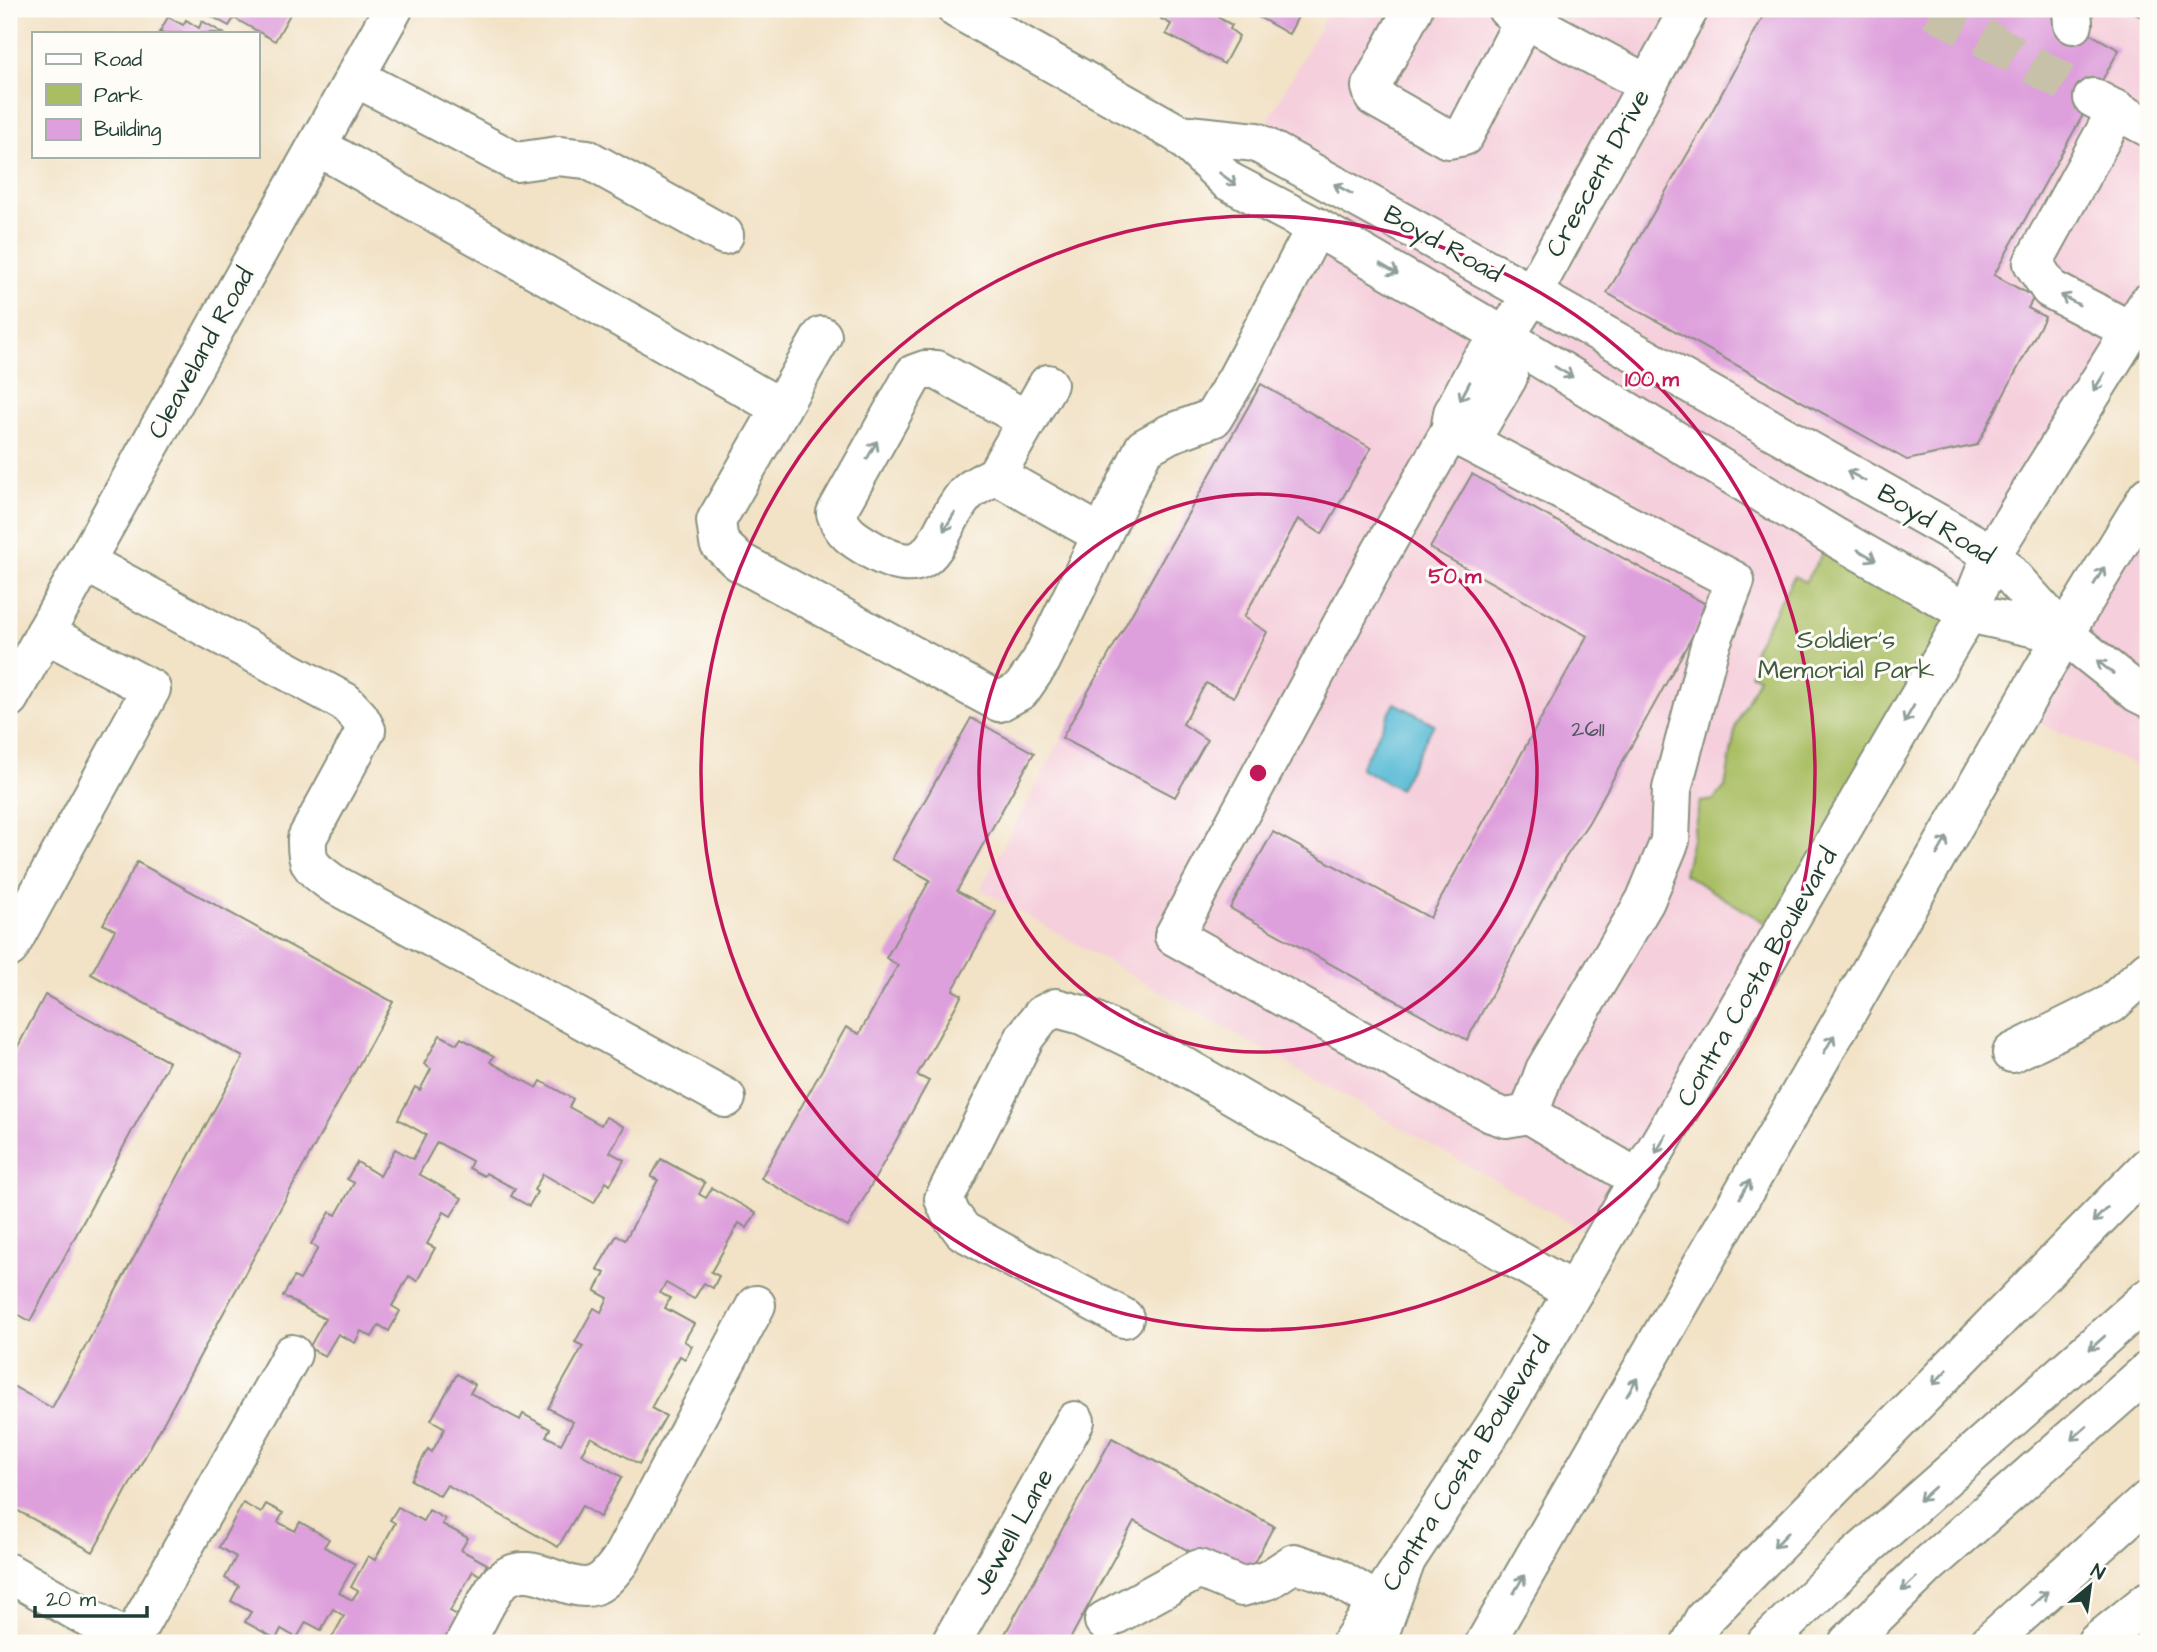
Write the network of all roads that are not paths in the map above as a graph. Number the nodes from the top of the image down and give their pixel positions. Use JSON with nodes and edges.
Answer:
{"nodes":[{"id":1,"x":393,"y":9,"type":"edge"},
{"id":2,"x":957,"y":9,"type":"edge"},
{"id":3,"x":1413,"y":9,"type":"edge"},
{"id":4,"x":1689,"y":9,"type":"edge"},
{"id":5,"x":1516,"y":14,"type":"edge"},
{"id":6,"x":355,"y":77,"type":"junction"},
{"id":7,"x":1647,"y":84,"type":"junction"},
{"id":8,"x":2119,"y":112,"type":"edge"},
{"id":9,"x":1179,"y":134,"type":"junction"},
{"id":10,"x":317,"y":146,"type":"junction"},
{"id":11,"x":1316,"y":227,"type":"junction"},
{"id":12,"x":724,"y":235,"type":"dead end"},
{"id":13,"x":1532,"y":293,"type":"junction"},
{"id":14,"x":2140,"y":317,"type":"edge"},
{"id":15,"x":822,"y":336,"type":"dead end"},
{"id":16,"x":1506,"y":337,"type":"junction"},
{"id":17,"x":1048,"y":384,"type":"dead end"},
{"id":18,"x":781,"y":408,"type":"junction"},
{"id":19,"x":1027,"y":420,"type":"junction"},
{"id":20,"x":1450,"y":432,"type":"junction"},
{"id":21,"x":996,"y":475,"type":"junction"},
{"id":22,"x":2148,"y":496,"type":"edge"},
{"id":23,"x":1102,"y":535,"type":"junction"},
{"id":24,"x":1992,"y":554,"type":"junction"},
{"id":25,"x":85,"y":562,"type":"junction"},
{"id":26,"x":1968,"y":612,"type":"junction"},
{"id":27,"x":45,"y":633,"type":"junction"},
{"id":28,"x":2064,"y":634,"type":"junction"},
{"id":29,"x":9,"y":698,"type":"edge"},
{"id":30,"x":2148,"y":698,"type":"edge"},
{"id":31,"x":9,"y":948,"type":"edge"},
{"id":32,"x":2148,"y":970,"type":"edge"},
{"id":33,"x":2012,"y":1053,"type":"dead end"},
{"id":34,"x":726,"y":1098,"type":"dead end"},
{"id":35,"x":1529,"y":1114,"type":"junction"},
{"id":36,"x":2148,"y":1167,"type":"edge"},
{"id":37,"x":1640,"y":1180,"type":"junction"},
{"id":38,"x":1573,"y":1292,"type":"junction"},
{"id":39,"x":2148,"y":1298,"type":"edge"},
{"id":40,"x":755,"y":1305,"type":"dead end"},
{"id":41,"x":1124,"y":1318,"type":"dead end"},
{"id":42,"x":292,"y":1354,"type":"dead end"},
{"id":43,"x":2148,"y":1371,"type":"edge"},
{"id":44,"x":1075,"y":1421,"type":"dead end"},
{"id":45,"x":2148,"y":1500,"type":"edge"},
{"id":46,"x":1406,"y":1560,"type":"junction"},
{"id":47,"x":9,"y":1573,"type":"edge"},
{"id":48,"x":2148,"y":1601,"type":"edge"},
{"id":49,"x":1378,"y":1603,"type":"junction"},
{"id":50,"x":1104,"y":1621,"type":"dead end"},
{"id":51,"x":132,"y":1642,"type":"edge"},
{"id":52,"x":465,"y":1643,"type":"edge"},
{"id":53,"x":951,"y":1643,"type":"edge"},
{"id":54,"x":1351,"y":1643,"type":"edge"},
{"id":55,"x":1376,"y":1643,"type":"edge"},
{"id":56,"x":1485,"y":1643,"type":"edge"},
{"id":57,"x":1691,"y":1643,"type":"edge"},
{"id":58,"x":1766,"y":1643,"type":"edge"},
{"id":59,"x":1848,"y":1643,"type":"edge"},
{"id":60,"x":1989,"y":1643,"type":"edge"},
{"id":61,"x":2096,"y":1643,"type":"edge"}],
"edges":[{"from":1,"to":6,"type":"main road","name":"Cleaveland Road"},
{"from":2,"to":9,"type":"main road","name":"Boyd Road"},
{"from":3,"to":5,"type":"main road"},
{"from":4,"to":7,"type":"main road","name":"Crescent Drive"},
{"from":5,"to":7,"type":"main road"},
{"from":6,"to":10,"type":"main road","name":"Cleaveland Road"},
{"from":6,"to":12,"type":"main road"},
{"from":7,"to":13,"type":"main road","name":"Crescent Drive"},
{"from":14,"to":8,"type":"main road","one_way":true},
{"from":9,"to":11,"type":"main road","name":"Boyd Road","one_way":true},
{"from":13,"to":9,"type":"main road","name":"Boyd Road","one_way":true},
{"from":10,"to":18,"type":"main road"},
{"from":10,"to":25,"type":"main road","name":"Cleaveland Road"},
{"from":11,"to":16,"type":"main road","name":"Boyd Road","one_way":true},
{"from":11,"to":23,"type":"main road"},
{"from":13,"to":16,"type":"main road","name":"Crescent Drive"},
{"from":24,"to":13,"type":"main road","name":"Boyd Road","one_way":true},
{"from":14,"to":24,"type":"main road","name":"Contra Costa Boulevard","one_way":true},
{"from":15,"to":18,"type":"main road"},
{"from":16,"to":20,"type":"main road","name":"Crescent Drive"},
{"from":16,"to":26,"type":"main road","name":"Boyd Road","one_way":true},
{"from":17,"to":19,"type":"main road"},
{"from":18,"to":23,"type":"main road"},
{"from":19,"to":21,"type":"main road"},
{"from":21,"to":19,"type":"main road","one_way":true},
{"from":20,"to":35,"type":"main road"},
{"from":20,"to":35,"type":"main road","name":"Crescent Drive"},
{"from":21,"to":23,"type":"main road"},
{"from":28,"to":22,"type":"main road","one_way":true},
{"from":24,"to":26,"type":"main road","name":"Contra Costa Boulevard"},
{"from":24,"to":28,"type":"main road","name":"Boyd Road"},
{"from":25,"to":27,"type":"main road","name":"Cleaveland Road"},
{"from":25,"to":34,"type":"main road"},
{"from":26,"to":28,"type":"main road","name":"Boyd Road"},
{"from":26,"to":37,"type":"main road","name":"Contra Costa Boulevard","one_way":true},
{"from":27,"to":29,"type":"main road","name":"Cleaveland Road"},
{"from":27,"to":31,"type":"main road"},
{"from":30,"to":28,"type":"main road","one_way":true},
{"from":56,"to":28,"type":"main road","one_way":true},
{"from":32,"to":33,"type":"main road"},
{"from":35,"to":37,"type":"main road"},
{"from":36,"to":57,"type":"main road","one_way":true},
{"from":37,"to":38,"type":"main road","name":"Contra Costa Boulevard"},
{"from":38,"to":41,"type":"main road"},
{"from":38,"to":46,"type":"main road","name":"Contra Costa Boulevard"},
{"from":39,"to":58,"type":"main road","one_way":true},
{"from":40,"to":52,"type":"main road"},
{"from":42,"to":51,"type":"main road"},
{"from":43,"to":59,"type":"main road","one_way":true},
{"from":44,"to":53,"type":"main road","name":"Jewell Lane"},
{"from":60,"to":45,"type":"main road","one_way":true},
{"from":46,"to":49,"type":"main road","name":"Contra Costa Boulevard"},
{"from":46,"to":55,"type":"main road"},
{"from":47,"to":51,"type":"main road"},
{"from":48,"to":61,"type":"main road"},
{"from":49,"to":50,"type":"main road"},
{"from":49,"to":54,"type":"main road","name":"Contra Costa Boulevard"}]}
